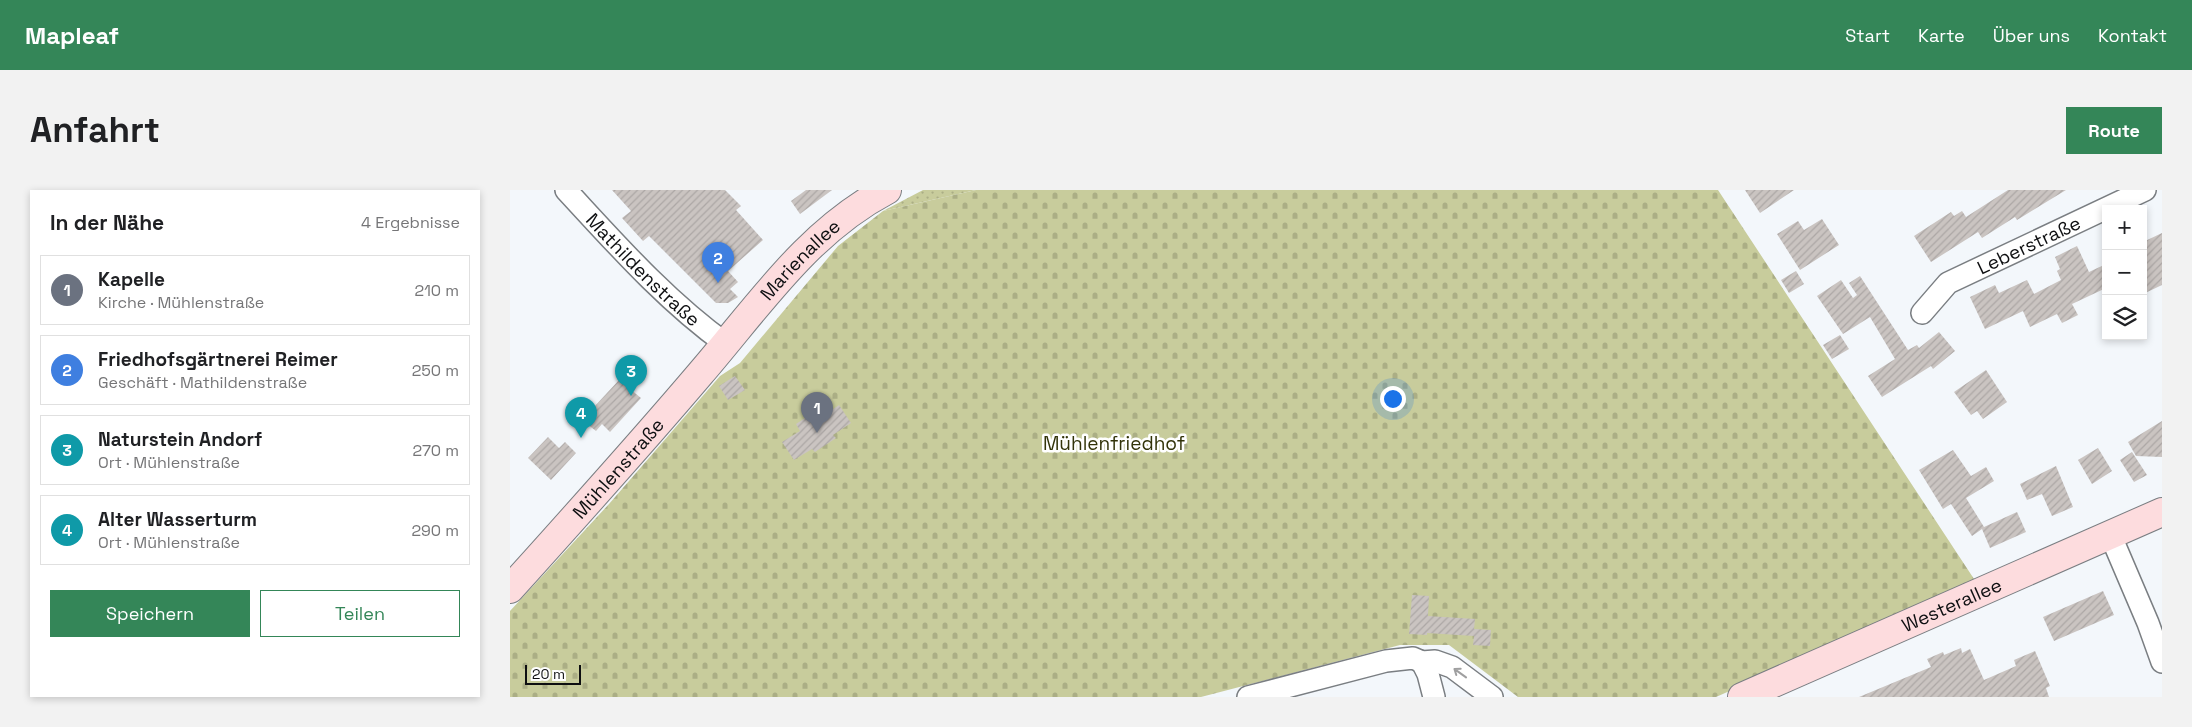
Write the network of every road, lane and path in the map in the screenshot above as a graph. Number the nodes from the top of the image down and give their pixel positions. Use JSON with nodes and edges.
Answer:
{"nodes":[{"id":1,"x":566,"y":190,"type":"edge"},
{"id":2,"x":887,"y":190,"type":"edge"},
{"id":3,"x":2145,"y":190,"type":"edge"},
{"id":4,"x":1922,"y":313,"type":"dead end"},
{"id":5,"x":726,"y":344,"type":"junction"},
{"id":6,"x":2162,"y":512,"type":"edge"},
{"id":7,"x":2110,"y":534,"type":"junction"},
{"id":8,"x":510,"y":589,"type":"edge"},
{"id":9,"x":1422,"y":662,"type":"junction"},
{"id":10,"x":2162,"y":662,"type":"edge"},
{"id":11,"x":1248,"y":697,"type":"edge"},
{"id":12,"x":1434,"y":697,"type":"edge"},
{"id":13,"x":1492,"y":697,"type":"edge"},
{"id":14,"x":1742,"y":697,"type":"edge"}],
"edges":[{"from":1,"to":5,"type":"street","name":"Mathildenstraße"},
{"from":2,"to":5,"type":"main road","name":"Marienallee"},
{"from":3,"to":4,"type":"street","name":"Leberstraße"},
{"from":5,"to":8,"type":"main road","name":"Mühlenstraße"},
{"from":6,"to":7,"type":"main road","name":"Westerallee"},
{"from":7,"to":10,"type":"street"},
{"from":7,"to":14,"type":"main road","name":"Westerallee"},
{"from":9,"to":11,"type":"street"},
{"from":9,"to":12,"type":"street"},
{"from":13,"to":9,"type":"street","one_way":true}]}
